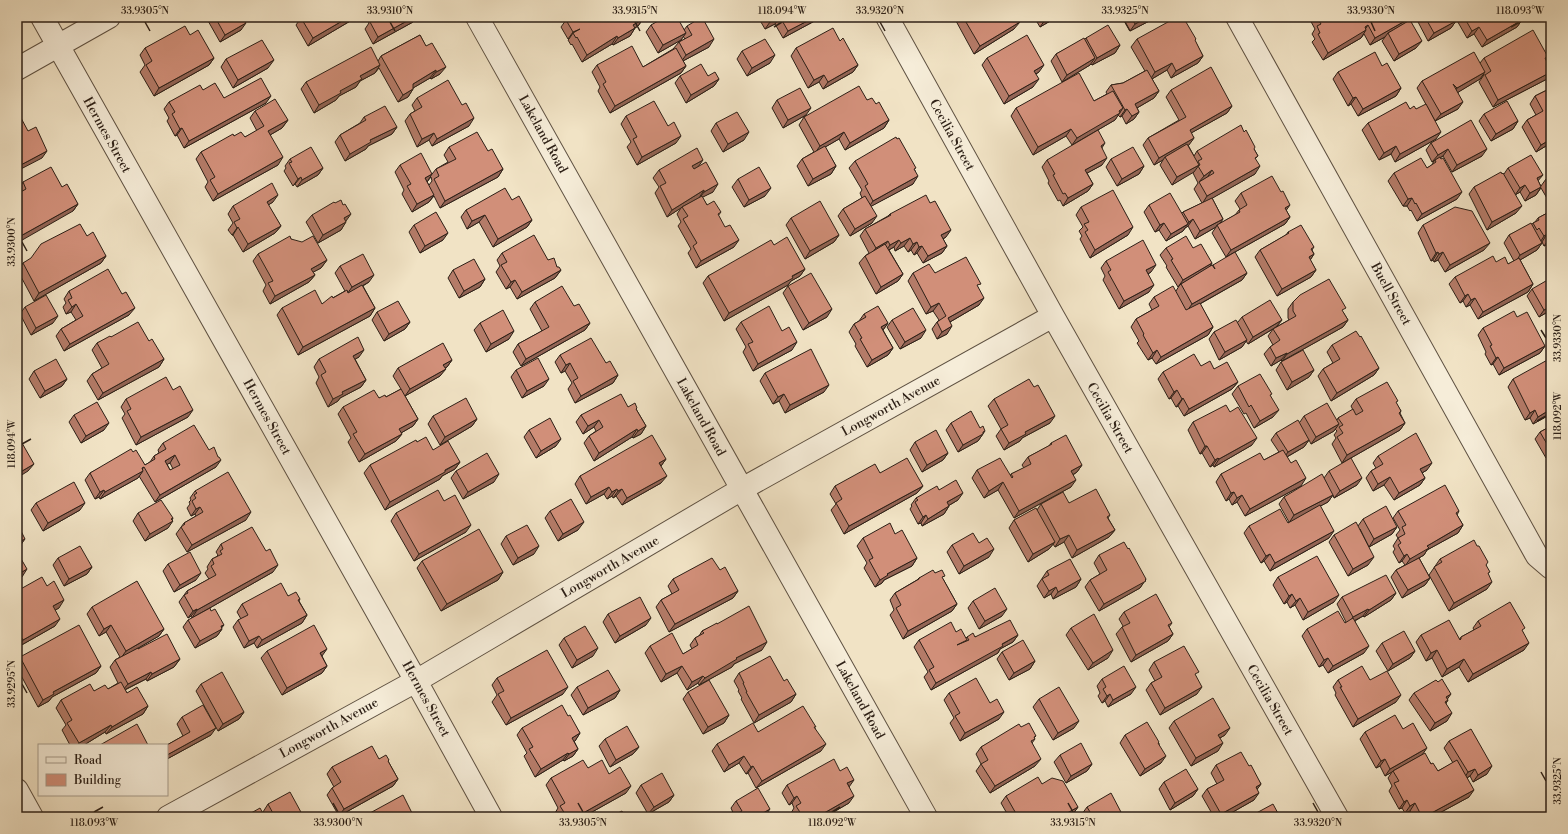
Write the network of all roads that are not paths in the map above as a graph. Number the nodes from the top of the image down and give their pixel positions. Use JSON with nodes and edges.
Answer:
{"nodes":[{"id":1,"x":42,"y":17,"type":"edge"},
{"id":2,"x":109,"y":17,"type":"edge"},
{"id":3,"x":478,"y":17,"type":"edge"},
{"id":4,"x":887,"y":17,"type":"edge"},
{"id":5,"x":1237,"y":17,"type":"edge"},
{"id":6,"x":57,"y":46,"type":"junction"},
{"id":7,"x":17,"y":69,"type":"edge"},
{"id":8,"x":1053,"y":316,"type":"junction"},
{"id":9,"x":742,"y":489,"type":"junction"},
{"id":10,"x":1551,"y":568,"type":"edge"},
{"id":11,"x":416,"y":681,"type":"junction"},
{"id":12,"x":17,"y":790,"type":"edge"},
{"id":13,"x":32,"y":817,"type":"edge"},
{"id":14,"x":168,"y":817,"type":"edge"},
{"id":15,"x":491,"y":817,"type":"edge"},
{"id":16,"x":926,"y":817,"type":"edge"},
{"id":17,"x":1336,"y":817,"type":"edge"}],
"edges":[{"from":1,"to":6,"type":"street","name":"Hermes Street"},
{"from":2,"to":6,"type":"street"},
{"from":3,"to":9,"type":"street","name":"Lakeland Road"},
{"from":4,"to":8,"type":"street","name":"Cecilia Street"},
{"from":5,"to":10,"type":"street","name":"Buell Street"},
{"from":6,"to":7,"type":"street"},
{"from":6,"to":11,"type":"street","name":"Hermes Street"},
{"from":8,"to":9,"type":"street","name":"Longworth Avenue"},
{"from":8,"to":17,"type":"street","name":"Cecilia Street"},
{"from":9,"to":11,"type":"street","name":"Longworth Avenue"},
{"from":9,"to":16,"type":"street","name":"Lakeland Road"},
{"from":11,"to":14,"type":"street","name":"Longworth Avenue"},
{"from":11,"to":15,"type":"street","name":"Hermes Street"},
{"from":12,"to":13,"type":"street"}]}
